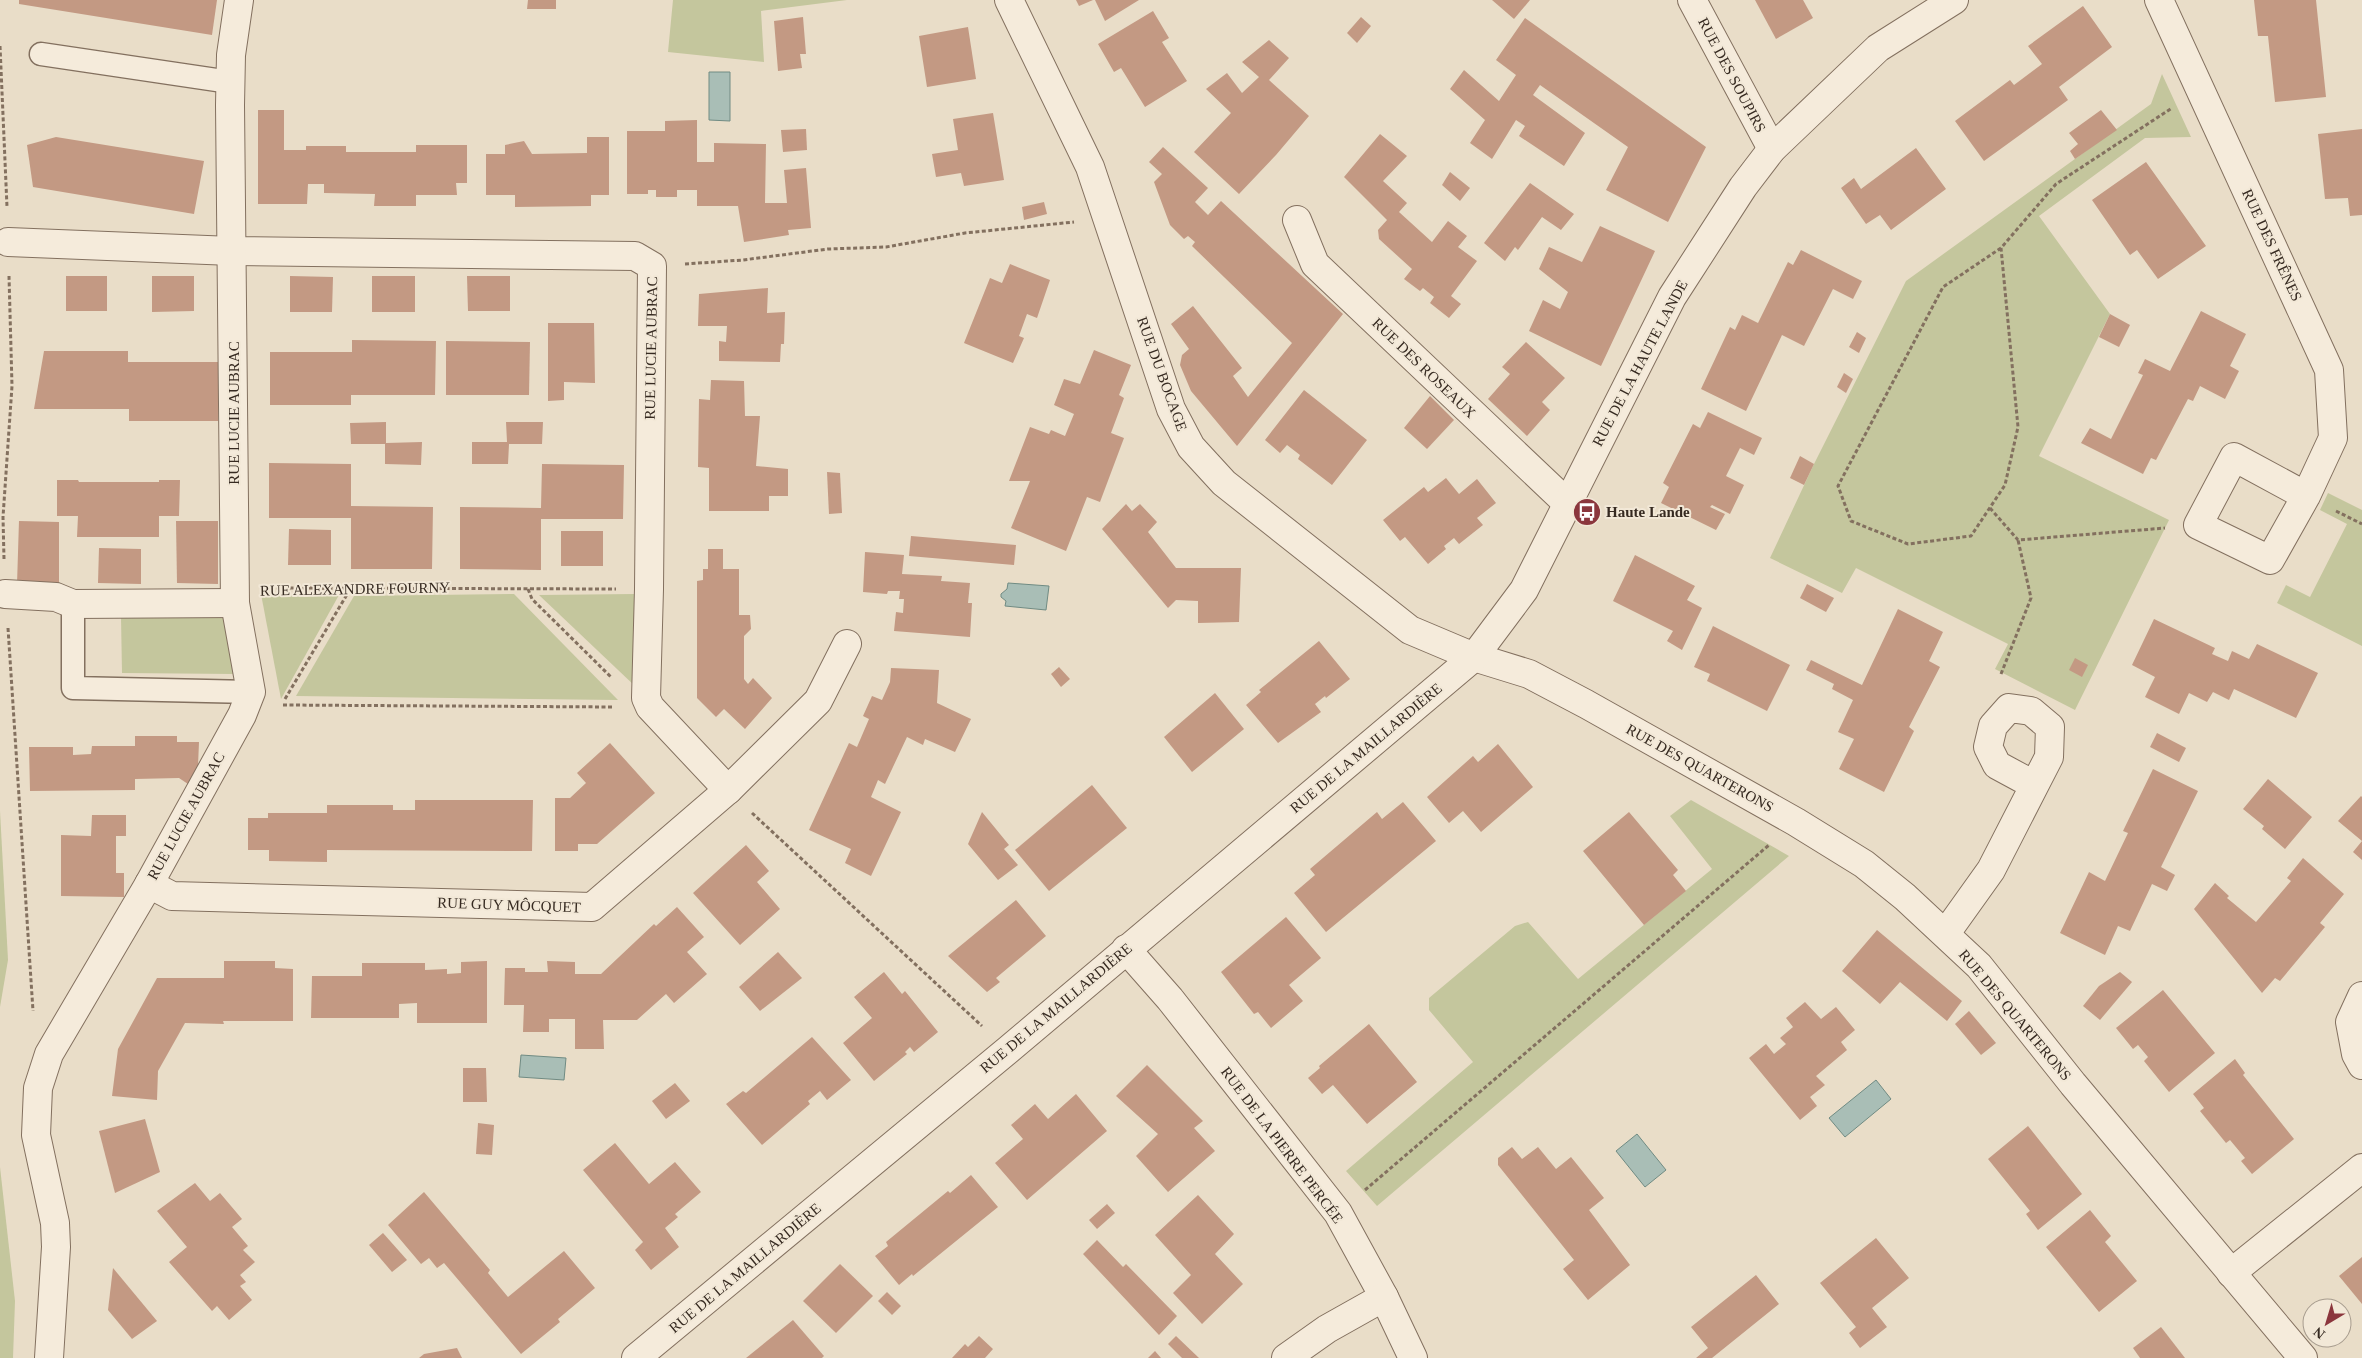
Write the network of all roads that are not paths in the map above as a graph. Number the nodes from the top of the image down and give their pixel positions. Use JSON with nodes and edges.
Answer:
{"nodes":[{"id":1,"x":239,"y":0,"type":"edge"},
{"id":2,"x":1009,"y":0,"type":"edge"},
{"id":3,"x":1692,"y":0,"type":"edge"},
{"id":4,"x":1954,"y":0,"type":"edge"},
{"id":5,"x":2159,"y":0,"type":"edge"},
{"id":6,"x":41,"y":54,"type":"dead end"},
{"id":7,"x":230,"y":82,"type":"junction"},
{"id":8,"x":1772,"y":149,"type":"junction"},
{"id":9,"x":1297,"y":220,"type":"dead end"},
{"id":10,"x":8,"y":242,"type":"dead end"},
{"id":11,"x":232,"y":251,"type":"junction"},
{"id":12,"x":2306,"y":496,"type":"junction"},
{"id":13,"x":1568,"y":504,"type":"junction"},
{"id":14,"x":6,"y":594,"type":"dead end"},
{"id":15,"x":235,"y":603,"type":"junction"},
{"id":16,"x":73,"y":604,"type":"junction"},
{"id":17,"x":847,"y":644,"type":"dead end"},
{"id":18,"x":1474,"y":656,"type":"junction"},
{"id":19,"x":249,"y":698,"type":"junction"},
{"id":20,"x":2034,"y":785,"type":"junction"},
{"id":21,"x":728,"y":790,"type":"junction"},
{"id":22,"x":149,"y":884,"type":"junction"},
{"id":23,"x":1946,"y":933,"type":"junction"},
{"id":24,"x":1126,"y":948,"type":"junction"},
{"id":25,"x":2362,"y":996,"type":"edge"},
{"id":26,"x":2362,"y":1065,"type":"edge"},
{"id":27,"x":2362,"y":1168,"type":"edge"},
{"id":28,"x":2232,"y":1273,"type":"junction"},
{"id":29,"x":1384,"y":1297,"type":"junction"},
{"id":30,"x":49,"y":1358,"type":"edge"},
{"id":31,"x":636,"y":1358,"type":"edge"},
{"id":32,"x":1286,"y":1358,"type":"edge"},
{"id":33,"x":1413,"y":1358,"type":"edge"},
{"id":34,"x":2303,"y":1358,"type":"edge"}],
"edges":[{"from":1,"to":7,"type":"street","name":"RUE LUCIE AUBRAC"},
{"from":2,"to":18,"type":"street","name":"RUE DU BOCAGE"},
{"from":3,"to":8,"type":"street","name":"RUE DES SOUPIRS"},
{"from":4,"to":8,"type":"street","name":"RUE DE LA HAUTE LANDE"},
{"from":5,"to":12,"type":"street","name":"RUE DES FRÊNES"},
{"from":6,"to":7,"type":"lane"},
{"from":7,"to":11,"type":"street","name":"RUE LUCIE AUBRAC"},
{"from":8,"to":13,"type":"street","name":"RUE DE LA HAUTE LANDE"},
{"from":9,"to":13,"type":"street","name":"RUE DES ROSEAUX"},
{"from":10,"to":11,"type":"street","name":"RUE LUCIE AUBRAC"},
{"from":11,"to":15,"type":"street","name":"RUE LUCIE AUBRAC"},
{"from":11,"to":21,"type":"street","name":"RUE LUCIE AUBRAC"},
{"from":12,"to":12,"type":"street","name":"RUE DES FRÊNES"},
{"from":13,"to":18,"type":"street","name":"RUE DE LA HAUTE LANDE"},
{"from":14,"to":16,"type":"street"},
{"from":15,"to":16,"type":"street"},
{"from":15,"to":19,"type":"street","name":"RUE LUCIE AUBRAC"},
{"from":16,"to":19,"type":"lane"},
{"from":17,"to":21,"type":"street","name":"RUE GUY MÔCQUET"},
{"from":18,"to":23,"type":"street","name":"RUE DES QUARTERONS"},
{"from":18,"to":24,"type":"street","name":"RUE DE LA MAILLARDIÈRE"},
{"from":19,"to":22,"type":"street","name":"RUE LUCIE AUBRAC"},
{"from":20,"to":20,"type":"street"},
{"from":20,"to":23,"type":"street"},
{"from":21,"to":22,"type":"street","name":"RUE GUY MÔCQUET"},
{"from":22,"to":30,"type":"street","name":"RUE LUCIE AUBRAC"},
{"from":23,"to":28,"type":"street","name":"RUE DES QUARTERONS"},
{"from":24,"to":29,"type":"street","name":"RUE DE LA PIERRE PERCÉE"},
{"from":24,"to":31,"type":"street","name":"RUE DE LA MAILLARDIÈRE"},
{"from":25,"to":26,"type":"street"},
{"from":27,"to":28,"type":"street"},
{"from":28,"to":34,"type":"street","name":"RUE DES QUARTERONS"},
{"from":29,"to":32,"type":"street"},
{"from":29,"to":33,"type":"street","name":"RUE DE LA PIERRE PERCÉE"}]}
